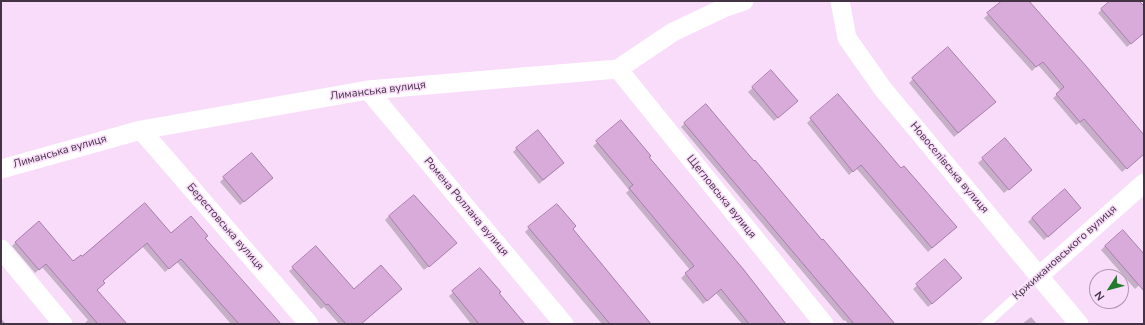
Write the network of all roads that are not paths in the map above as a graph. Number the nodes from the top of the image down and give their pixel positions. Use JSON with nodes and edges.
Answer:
{"nodes":[{"id":1,"x":744,"y":1,"type":"edge"},
{"id":2,"x":840,"y":1,"type":"edge"},
{"id":3,"x":618,"y":69,"type":"junction"},
{"id":4,"x":368,"y":90,"type":"junction"},
{"id":5,"x":141,"y":130,"type":"junction"},
{"id":6,"x":1,"y":169,"type":"edge"},
{"id":7,"x":1144,"y":183,"type":"edge"},
{"id":8,"x":1,"y":249,"type":"edge"},
{"id":9,"x":1039,"y":276,"type":"junction"},
{"id":10,"x":63,"y":324,"type":"edge"},
{"id":11,"x":309,"y":324,"type":"edge"},
{"id":12,"x":564,"y":324,"type":"edge"},
{"id":13,"x":824,"y":324,"type":"edge"},
{"id":14,"x":986,"y":324,"type":"edge"},
{"id":15,"x":1079,"y":324,"type":"edge"}],
"edges":[{"from":1,"to":3,"type":"street","name":"Лиманська вулиця"},
{"from":2,"to":9,"type":"street","name":"Новоселівська вулиця"},
{"from":3,"to":4,"type":"street","name":"Лиманська вулиця"},
{"from":3,"to":13,"type":"street","name":"Щегловська вулиця"},
{"from":4,"to":5,"type":"street","name":"Лиманська вулиця"},
{"from":4,"to":12,"type":"street","name":"Ромена Роллана вулиця"},
{"from":5,"to":6,"type":"street","name":"Лиманська вулиця"},
{"from":5,"to":11,"type":"street","name":"Берестовська вулиця"},
{"from":7,"to":9,"type":"street","name":"Кржижановського вулиця"},
{"from":8,"to":10,"type":"street"},
{"from":9,"to":14,"type":"lane","name":"Кржижановського вулиця"},
{"from":9,"to":15,"type":"street","name":"Новоселівська вулиця"}]}
